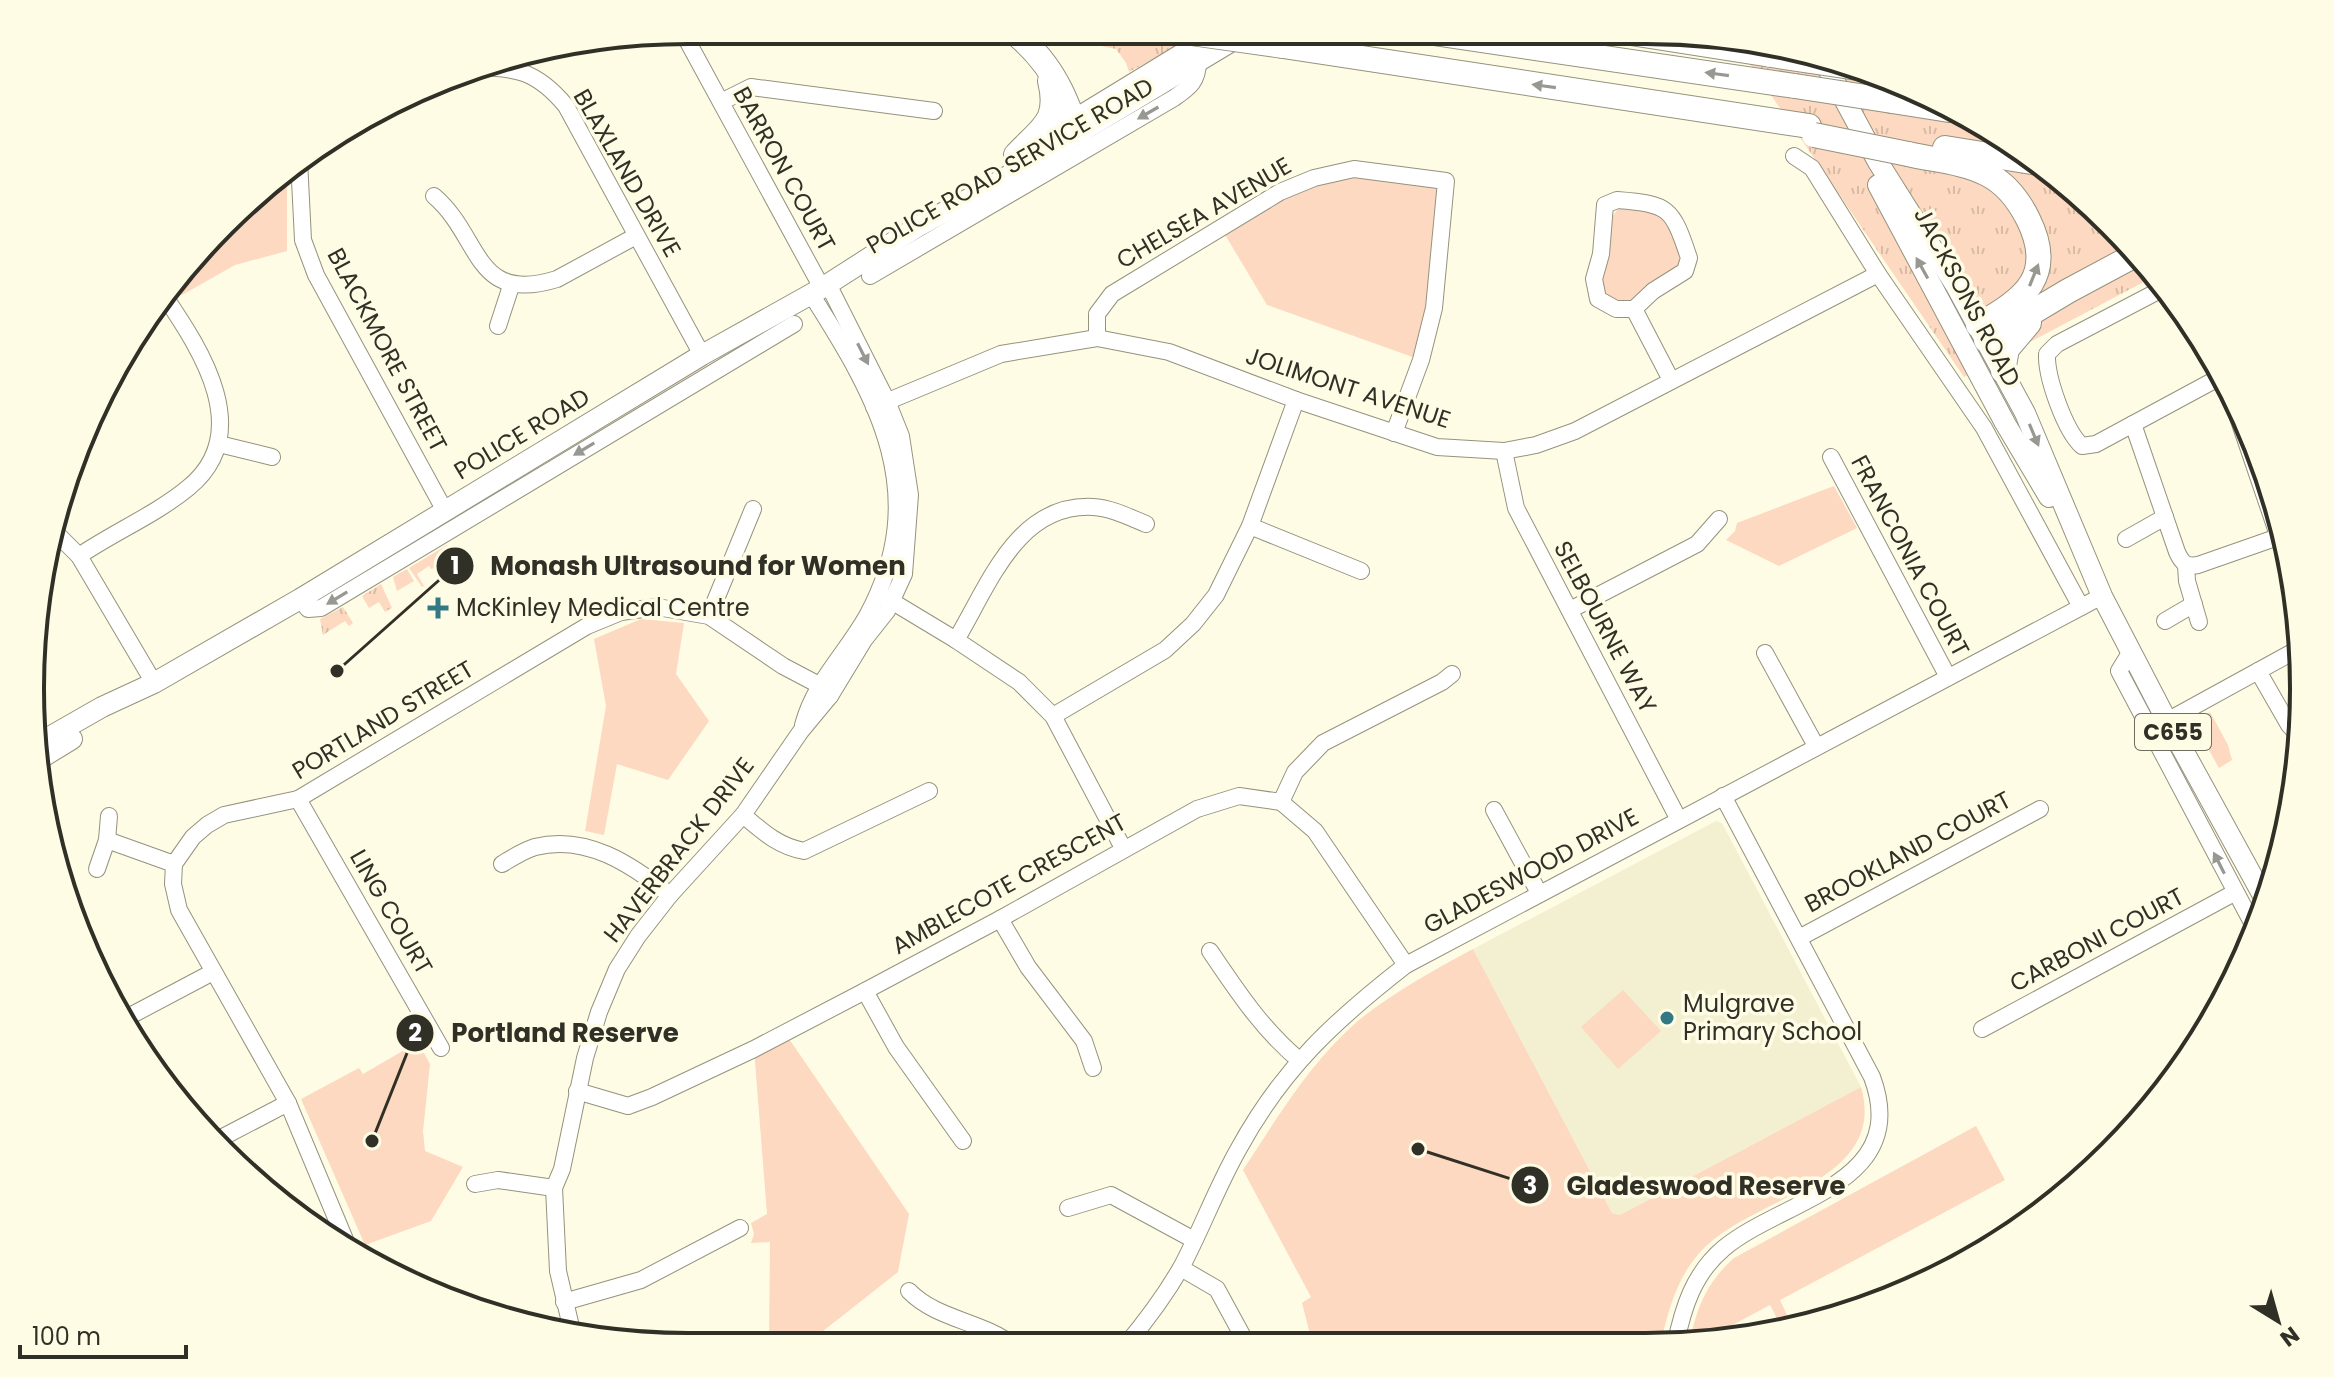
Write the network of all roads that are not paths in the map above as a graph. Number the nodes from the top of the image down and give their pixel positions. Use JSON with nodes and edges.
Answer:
{"nodes":[{"id":1,"x":689,"y":44,"type":"edge"},
{"id":2,"x":1029,"y":44,"type":"edge"},
{"id":3,"x":1200,"y":44,"type":"edge"},
{"id":4,"x":1227,"y":44,"type":"edge"},
{"id":5,"x":1269,"y":44,"type":"edge"},
{"id":6,"x":1509,"y":44,"type":"edge"},
{"id":7,"x":1198,"y":61,"type":"junction"},
{"id":8,"x":1044,"y":62,"type":"junction"},
{"id":9,"x":1815,"y":67,"type":"edge"},
{"id":10,"x":512,"y":69,"type":"edge"},
{"id":11,"x":1829,"y":71,"type":"edge"},
{"id":12,"x":721,"y":102,"type":"junction"},
{"id":13,"x":1921,"y":106,"type":"edge"},
{"id":14,"x":934,"y":111,"type":"dead end"},
{"id":15,"x":1077,"y":126,"type":"junction"},
{"id":16,"x":1905,"y":148,"type":"junction"},
{"id":17,"x":1016,"y":155,"type":"junction"},
{"id":18,"x":1794,"y":156,"type":"dead end"},
{"id":19,"x":2014,"y":160,"type":"edge"},
{"id":20,"x":300,"y":174,"type":"edge"},
{"id":21,"x":434,"y":196,"type":"dead end"},
{"id":22,"x":921,"y":235,"type":"junction"},
{"id":23,"x":636,"y":236,"type":"junction"},
{"id":24,"x":2126,"y":260,"type":"edge"},
{"id":25,"x":1878,"y":274,"type":"junction"},
{"id":26,"x":870,"y":276,"type":"dead end"},
{"id":27,"x":511,"y":286,"type":"junction"},
{"id":28,"x":820,"y":288,"type":"junction"},
{"id":29,"x":2068,"y":291,"type":"junction"},
{"id":30,"x":2154,"y":293,"type":"edge"},
{"id":31,"x":170,"y":306,"type":"edge"},
{"id":32,"x":1634,"y":309,"type":"junction"},
{"id":33,"x":794,"y":324,"type":"dead end"},
{"id":34,"x":498,"y":326,"type":"dead end"},
{"id":35,"x":1097,"y":338,"type":"junction"},
{"id":36,"x":1973,"y":338,"type":"junction"},
{"id":37,"x":702,"y":355,"type":"junction"},
{"id":38,"x":2003,"y":371,"type":"junction"},
{"id":39,"x":1671,"y":380,"type":"junction"},
{"id":40,"x":2212,"y":381,"type":"edge"},
{"id":41,"x":1296,"y":400,"type":"junction"},
{"id":42,"x":646,"y":401,"type":"junction"},
{"id":43,"x":881,"y":404,"type":"junction"},
{"id":44,"x":2133,"y":424,"type":"junction"},
{"id":45,"x":1394,"y":433,"type":"junction"},
{"id":46,"x":219,"y":444,"type":"junction"},
{"id":47,"x":1504,"y":451,"type":"junction"},
{"id":48,"x":272,"y":457,"type":"dead end"},
{"id":49,"x":1831,"y":457,"type":"dead end"},
{"id":50,"x":753,"y":509,"type":"dead end"},
{"id":51,"x":445,"y":511,"type":"junction"},
{"id":52,"x":2165,"y":517,"type":"junction"},
{"id":53,"x":1719,"y":519,"type":"dead end"},
{"id":54,"x":1146,"y":524,"type":"dead end"},
{"id":55,"x":1250,"y":526,"type":"junction"},
{"id":56,"x":62,"y":539,"type":"edge"},
{"id":57,"x":2126,"y":539,"type":"dead end"},
{"id":58,"x":2272,"y":539,"type":"edge"},
{"id":59,"x":381,"y":549,"type":"junction"},
{"id":60,"x":79,"y":556,"type":"junction"},
{"id":61,"x":2086,"y":560,"type":"junction"},
{"id":62,"x":2186,"y":565,"type":"junction"},
{"id":63,"x":1361,"y":571,"type":"dead end"},
{"id":64,"x":381,"y":572,"type":"junction"},
{"id":65,"x":2102,"y":596,"type":"junction"},
{"id":66,"x":885,"y":598,"type":"junction"},
{"id":67,"x":300,"y":599,"type":"junction"},
{"id":68,"x":2194,"y":604,"type":"junction"},
{"id":69,"x":2081,"y":607,"type":"junction"},
{"id":70,"x":1570,"y":610,"type":"junction"},
{"id":71,"x":709,"y":616,"type":"junction"},
{"id":72,"x":2165,"y":621,"type":"dead end"},
{"id":73,"x":2199,"y":622,"type":"dead end"},
{"id":74,"x":956,"y":640,"type":"junction"},
{"id":75,"x":1765,"y":653,"type":"dead end"},
{"id":76,"x":2130,"y":653,"type":"junction"},
{"id":77,"x":2289,"y":654,"type":"edge"},
{"id":78,"x":2258,"y":671,"type":"junction"},
{"id":79,"x":1452,"y":674,"type":"dead end"},
{"id":80,"x":1948,"y":677,"type":"junction"},
{"id":81,"x":154,"y":683,"type":"junction"},
{"id":82,"x":824,"y":690,"type":"junction"},
{"id":83,"x":1053,"y":716,"type":"junction"},
{"id":84,"x":2167,"y":721,"type":"junction"},
{"id":85,"x":2289,"y":724,"type":"edge"},
{"id":86,"x":46,"y":739,"type":"edge"},
{"id":87,"x":1816,"y":746,"type":"junction"},
{"id":88,"x":48,"y":754,"type":"edge"},
{"id":89,"x":929,"y":791,"type":"dead end"},
{"id":90,"x":1723,"y":796,"type":"junction"},
{"id":91,"x":298,"y":799,"type":"junction"},
{"id":92,"x":1281,"y":802,"type":"junction"},
{"id":93,"x":2040,"y":809,"type":"dead end"},
{"id":94,"x":1494,"y":810,"type":"dead end"},
{"id":95,"x":743,"y":815,"type":"junction"},
{"id":96,"x":109,"y":816,"type":"dead end"},
{"id":97,"x":1679,"y":820,"type":"junction"},
{"id":98,"x":107,"y":840,"type":"junction"},
{"id":99,"x":1123,"y":848,"type":"junction"},
{"id":100,"x":174,"y":864,"type":"junction"},
{"id":101,"x":502,"y":864,"type":"dead end"},
{"id":102,"x":97,"y":869,"type":"dead end"},
{"id":103,"x":2259,"y":887,"type":"edge"},
{"id":104,"x":1539,"y":893,"type":"junction"},
{"id":105,"x":2234,"y":893,"type":"junction"},
{"id":106,"x":670,"y":895,"type":"junction"},
{"id":107,"x":2248,"y":917,"type":"edge"},
{"id":108,"x":1000,"y":919,"type":"junction"},
{"id":109,"x":1799,"y":938,"type":"junction"},
{"id":110,"x":1210,"y":951,"type":"dead end"},
{"id":111,"x":1406,"y":965,"type":"junction"},
{"id":112,"x":213,"y":972,"type":"junction"},
{"id":113,"x":865,"y":991,"type":"junction"},
{"id":114,"x":132,"y":1015,"type":"edge"},
{"id":115,"x":1982,"y":1029,"type":"dead end"},
{"id":116,"x":441,"y":1048,"type":"dead end"},
{"id":117,"x":1299,"y":1060,"type":"junction"},
{"id":118,"x":1093,"y":1068,"type":"dead end"},
{"id":119,"x":577,"y":1091,"type":"junction"},
{"id":120,"x":288,"y":1103,"type":"junction"},
{"id":121,"x":225,"y":1136,"type":"edge"},
{"id":122,"x":963,"y":1141,"type":"dead end"},
{"id":123,"x":475,"y":1184,"type":"dead end"},
{"id":124,"x":554,"y":1188,"type":"junction"},
{"id":125,"x":1068,"y":1208,"type":"dead end"},
{"id":126,"x":740,"y":1228,"type":"dead end"},
{"id":127,"x":342,"y":1231,"type":"edge"},
{"id":128,"x":1194,"y":1240,"type":"junction"},
{"id":129,"x":1181,"y":1268,"type":"junction"},
{"id":130,"x":909,"y":1291,"type":"dead end"},
{"id":131,"x":564,"y":1302,"type":"junction"},
{"id":132,"x":570,"y":1322,"type":"edge"},
{"id":133,"x":1678,"y":1332,"type":"edge"},
{"id":134,"x":994,"y":1333,"type":"edge"},
{"id":135,"x":1136,"y":1333,"type":"edge"},
{"id":136,"x":1241,"y":1333,"type":"edge"}],
"edges":[{"from":1,"to":12,"type":"street","name":"BARRON COURT"},
{"from":2,"to":8,"type":"highway"},
{"from":3,"to":15,"type":"main road","name":"POLICE ROAD"},
{"from":4,"to":7,"type":"main road","name":"POLICE ROAD"},
{"from":16,"to":5,"type":"highway","one_way":true,"bridge":true},
{"from":13,"to":6,"type":"highway","one_way":true,"bridge":true},
{"from":7,"to":15,"type":"main road","name":"POLICE ROAD"},
{"from":7,"to":22,"type":"street","name":"POLICE ROAD SERVICE ROAD","one_way":true},
{"from":8,"to":15,"type":"highway"},
{"from":8,"to":17,"type":"highway"},
{"from":36,"to":9,"type":"main road","name":"JACKSONS ROAD","number":"C655","one_way":true},
{"from":10,"to":23,"type":"street","name":"BLAXLAND DRIVE"},
{"from":11,"to":36,"type":"main road","name":"JACKSONS ROAD","number":"C655"},
{"from":12,"to":14,"type":"street"},
{"from":12,"to":28,"type":"street","name":"BARRON COURT"},
{"from":15,"to":17,"type":"main road","name":"POLICE ROAD"},
{"from":15,"to":22,"type":"main road","name":"POLICE ROAD"},
{"from":16,"to":19,"type":"highway"},
{"from":36,"to":16,"type":"highway","one_way":true},
{"from":17,"to":22,"type":"main road","name":"POLICE ROAD"},
{"from":18,"to":25,"type":"street"},
{"from":20,"to":51,"type":"street","name":"BLACKMORE STREET"},
{"from":21,"to":27,"type":"street"},
{"from":22,"to":26,"type":"street","name":"POLICE ROAD SERVICE ROAD"},
{"from":22,"to":28,"type":"main road","name":"POLICE ROAD"},
{"from":23,"to":27,"type":"street"},
{"from":23,"to":37,"type":"street","name":"BLAXLAND DRIVE"},
{"from":24,"to":29,"type":"highway"},
{"from":25,"to":39,"type":"street","name":"JOLIMONT AVENUE"},
{"from":25,"to":69,"type":"street"},
{"from":27,"to":34,"type":"street"},
{"from":28,"to":37,"type":"main road","name":"POLICE ROAD"},
{"from":28,"to":43,"type":"street","name":"HAVERBRACK DRIVE"},
{"from":29,"to":36,"type":"highway"},
{"from":29,"to":38,"type":"highway"},
{"from":30,"to":44,"type":"street"},
{"from":31,"to":46,"type":"street"},
{"from":32,"to":32,"type":"street"},
{"from":32,"to":39,"type":"street"},
{"from":33,"to":42,"type":"street"},
{"from":35,"to":41,"type":"street","name":"JOLIMONT AVENUE"},
{"from":35,"to":43,"type":"street","name":"JOLIMONT AVENUE"},
{"from":35,"to":45,"type":"street","name":"CHELSEA AVENUE"},
{"from":36,"to":38,"type":"main road","name":"JACKSONS ROAD","number":"C655"},
{"from":36,"to":61,"type":"main road","name":"JACKSONS ROAD","number":"C655"},
{"from":37,"to":42,"type":"main road","name":"POLICE ROAD"},
{"from":38,"to":61,"type":"main road","name":"JACKSONS ROAD","number":"C655","one_way":true},
{"from":39,"to":47,"type":"street","name":"JOLIMONT AVENUE"},
{"from":40,"to":44,"type":"street"},
{"from":41,"to":45,"type":"street","name":"JOLIMONT AVENUE"},
{"from":41,"to":55,"type":"street"},
{"from":42,"to":51,"type":"main road","name":"POLICE ROAD"},
{"from":42,"to":64,"type":"street","one_way":true},
{"from":43,"to":66,"type":"street","name":"HAVERBRACK DRIVE"},
{"from":44,"to":52,"type":"street"},
{"from":45,"to":47,"type":"street","name":"JOLIMONT AVENUE"},
{"from":46,"to":48,"type":"street"},
{"from":46,"to":60,"type":"street"},
{"from":47,"to":70,"type":"street","name":"SELBOURNE WAY"},
{"from":49,"to":80,"type":"street","name":"FRANCONIA COURT"},
{"from":50,"to":71,"type":"street"},
{"from":51,"to":59,"type":"main road","name":"POLICE ROAD"},
{"from":52,"to":57,"type":"street"},
{"from":52,"to":62,"type":"street"},
{"from":53,"to":70,"type":"street"},
{"from":54,"to":74,"type":"street"},
{"from":55,"to":63,"type":"street"},
{"from":55,"to":83,"type":"street"},
{"from":56,"to":60,"type":"street"},
{"from":58,"to":62,"type":"street"},
{"from":59,"to":64,"type":"street"},
{"from":59,"to":67,"type":"main road","name":"POLICE ROAD"},
{"from":60,"to":81,"type":"street"},
{"from":61,"to":65,"type":"main road","name":"JACKSONS ROAD","number":"C655"},
{"from":62,"to":68,"type":"street"},
{"from":64,"to":67,"type":"street","one_way":true},
{"from":65,"to":69,"type":"street","name":"GLADESWOOD DRIVE"},
{"from":65,"to":76,"type":"main road","name":"JACKSONS ROAD","number":"C655"},
{"from":66,"to":74,"type":"street"},
{"from":66,"to":82,"type":"street","name":"HAVERBRACK DRIVE"},
{"from":67,"to":81,"type":"main road","name":"POLICE ROAD"},
{"from":68,"to":72,"type":"street"},
{"from":68,"to":73,"type":"street"},
{"from":69,"to":80,"type":"street","name":"GLADESWOOD DRIVE"},
{"from":70,"to":97,"type":"street","name":"SELBOURNE WAY"},
{"from":71,"to":82,"type":"street","name":"PORTLAND STREET"},
{"from":71,"to":91,"type":"street","name":"PORTLAND STREET"},
{"from":74,"to":83,"type":"street"},
{"from":75,"to":87,"type":"street"},
{"from":76,"to":84,"type":"main road","name":"JACKSONS ROAD","number":"C655"},
{"from":105,"to":76,"type":"street","one_way":true},
{"from":77,"to":78,"type":"street"},
{"from":78,"to":84,"type":"street"},
{"from":78,"to":85,"type":"street"},
{"from":79,"to":92,"type":"street"},
{"from":80,"to":87,"type":"street","name":"GLADESWOOD DRIVE"},
{"from":81,"to":86,"type":"main road","name":"POLICE ROAD"},
{"from":81,"to":88,"type":"main road","name":"POLICE ROAD"},
{"from":82,"to":95,"type":"street","name":"HAVERBRACK DRIVE"},
{"from":83,"to":99,"type":"street"},
{"from":84,"to":103,"type":"main road","name":"JACKSONS ROAD","number":"C655"},
{"from":87,"to":90,"type":"street","name":"GLADESWOOD DRIVE"},
{"from":89,"to":95,"type":"street"},
{"from":90,"to":97,"type":"street","name":"GLADESWOOD DRIVE"},
{"from":90,"to":109,"type":"street"},
{"from":91,"to":100,"type":"street","name":"PORTLAND STREET"},
{"from":91,"to":116,"type":"street","name":"LING COURT"},
{"from":92,"to":99,"type":"street","name":"AMBLECOTE CRESCENT"},
{"from":92,"to":111,"type":"street"},
{"from":93,"to":109,"type":"street","name":"BROOKLAND COURT"},
{"from":94,"to":104,"type":"street"},
{"from":95,"to":106,"type":"street","name":"HAVERBRACK DRIVE"},
{"from":96,"to":98,"type":"street"},
{"from":97,"to":104,"type":"street","name":"GLADESWOOD DRIVE"},
{"from":98,"to":100,"type":"street"},
{"from":98,"to":102,"type":"street"},
{"from":99,"to":108,"type":"street","name":"AMBLECOTE CRESCENT"},
{"from":100,"to":112,"type":"street"},
{"from":101,"to":106,"type":"street"},
{"from":104,"to":111,"type":"street","name":"GLADESWOOD DRIVE"},
{"from":105,"to":107,"type":"street"},
{"from":105,"to":115,"type":"street","name":"CARBONI COURT"},
{"from":106,"to":119,"type":"street","name":"HAVERBRACK DRIVE"},
{"from":108,"to":113,"type":"street","name":"AMBLECOTE CRESCENT"},
{"from":108,"to":118,"type":"street"},
{"from":109,"to":133,"type":"street"},
{"from":110,"to":117,"type":"street"},
{"from":111,"to":117,"type":"street","name":"GLADESWOOD DRIVE"},
{"from":112,"to":114,"type":"street"},
{"from":112,"to":120,"type":"street"},
{"from":113,"to":119,"type":"street","name":"AMBLECOTE CRESCENT"},
{"from":113,"to":122,"type":"street"},
{"from":117,"to":128,"type":"street","name":"GLADESWOOD DRIVE"},
{"from":119,"to":124,"type":"street","name":"HAVERBRACK DRIVE"},
{"from":120,"to":121,"type":"street"},
{"from":120,"to":127,"type":"street"},
{"from":123,"to":124,"type":"street"},
{"from":124,"to":131,"type":"street","name":"HAVERBRACK DRIVE"},
{"from":125,"to":128,"type":"street"},
{"from":126,"to":131,"type":"street"},
{"from":128,"to":129,"type":"street","name":"GLADESWOOD DRIVE"},
{"from":129,"to":135,"type":"street","name":"GLADESWOOD DRIVE"},
{"from":129,"to":136,"type":"street"},
{"from":130,"to":134,"type":"street"},
{"from":131,"to":132,"type":"street","name":"HAVERBRACK DRIVE"}]}
